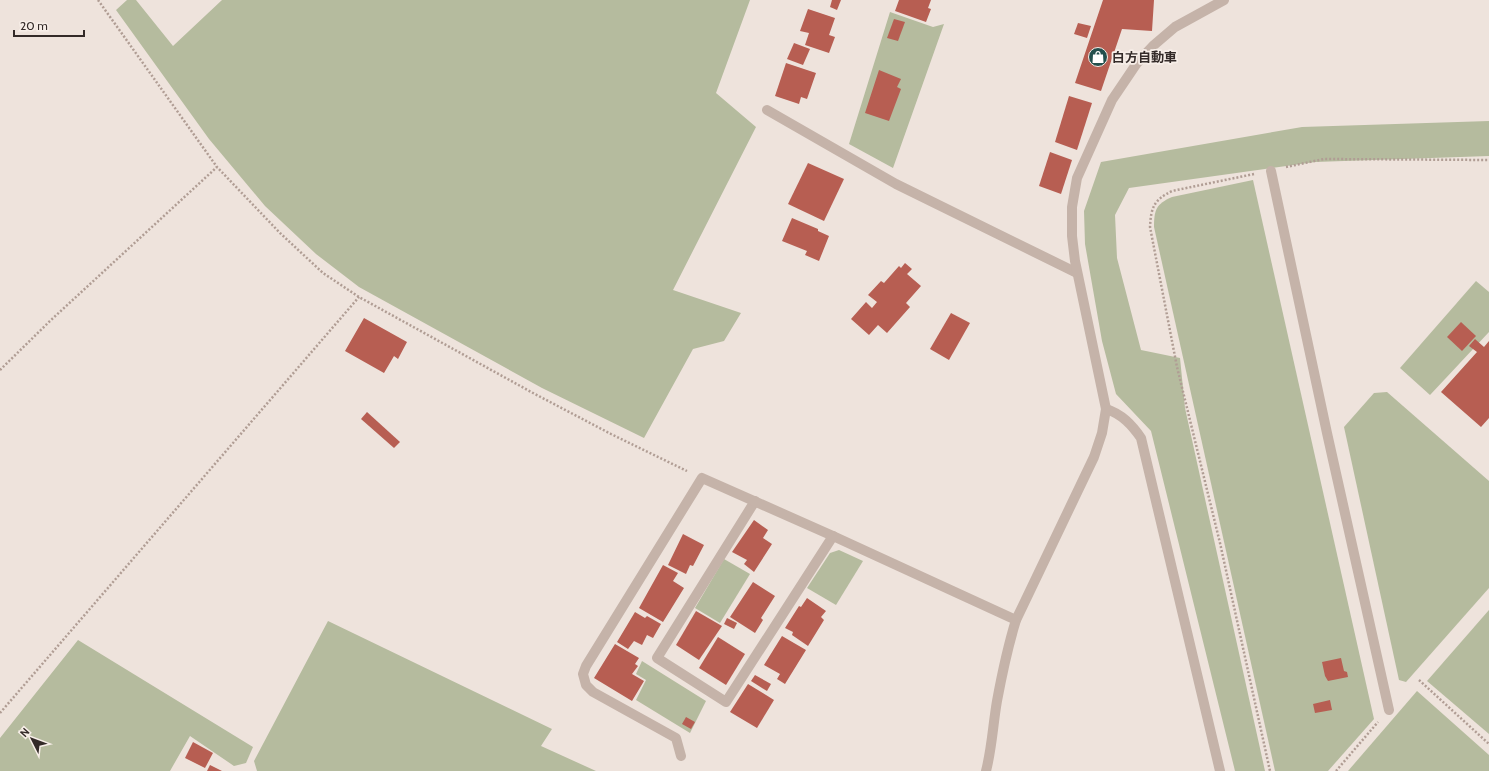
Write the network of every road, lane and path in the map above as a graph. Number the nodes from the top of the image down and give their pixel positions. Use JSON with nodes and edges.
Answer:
{"nodes":[{"id":1,"x":98,"y":0,"type":"edge"},
{"id":2,"x":1224,"y":0,"type":"edge"},
{"id":3,"x":767,"y":110,"type":"dead end"},
{"id":4,"x":1489,"y":160,"type":"edge"},
{"id":5,"x":217,"y":167,"type":"junction"},
{"id":6,"x":1271,"y":171,"type":"junction"},
{"id":7,"x":1077,"y":273,"type":"junction"},
{"id":8,"x":359,"y":297,"type":"junction"},
{"id":9,"x":0,"y":370,"type":"edge"},
{"id":10,"x":1106,"y":409,"type":"junction"},
{"id":11,"x":702,"y":478,"type":"junction"},
{"id":12,"x":755,"y":501,"type":"junction"},
{"id":13,"x":833,"y":536,"type":"junction"},
{"id":14,"x":1016,"y":620,"type":"junction"},
{"id":15,"x":1419,"y":680,"type":"dead end"},
{"id":16,"x":1389,"y":710,"type":"joint"},
{"id":17,"x":0,"y":713,"type":"edge"},
{"id":18,"x":1489,"y":744,"type":"edge"},
{"id":19,"x":681,"y":756,"type":"dead end"},
{"id":20,"x":986,"y":771,"type":"edge"},
{"id":21,"x":1220,"y":771,"type":"edge"},
{"id":22,"x":1270,"y":771,"type":"edge"},
{"id":23,"x":1336,"y":771,"type":"edge"}],
"edges":[{"from":1,"to":5,"type":"path"},
{"from":2,"to":7,"type":"street"},
{"from":3,"to":7,"type":"street"},
{"from":4,"to":6,"type":"path"},
{"from":5,"to":8,"type":"path"},
{"from":5,"to":9,"type":"path"},
{"from":6,"to":16,"type":"street"},
{"from":6,"to":22,"type":"path"},
{"from":7,"to":10,"type":"street"},
{"from":8,"to":11,"type":"path"},
{"from":8,"to":17,"type":"path"},
{"from":10,"to":14,"type":"street"},
{"from":10,"to":21,"type":"street"},
{"from":11,"to":12,"type":"street"},
{"from":11,"to":19,"type":"street"},
{"from":12,"to":13,"type":"street"},
{"from":12,"to":13,"type":"street"},
{"from":13,"to":14,"type":"street"},
{"from":14,"to":20,"type":"street"},
{"from":15,"to":18,"type":"path"},
{"from":16,"to":23,"type":"path"}]}
